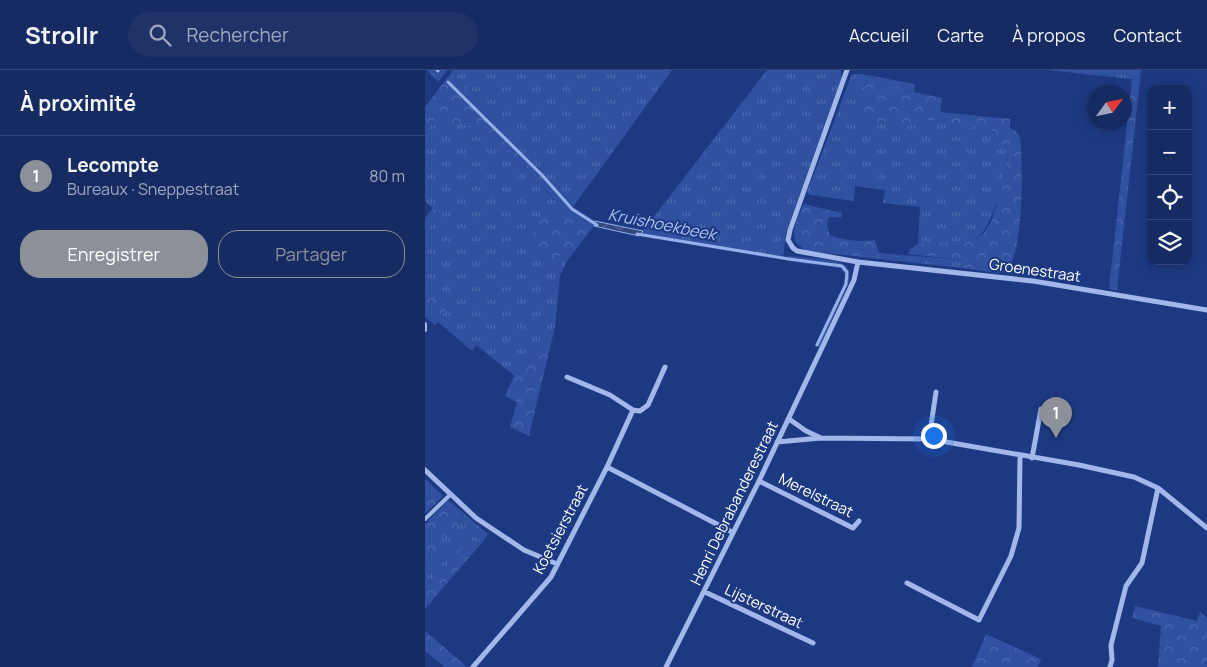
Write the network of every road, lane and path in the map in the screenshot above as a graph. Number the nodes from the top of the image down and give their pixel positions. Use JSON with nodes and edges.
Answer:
{"nodes":[{"id":1,"x":847,"y":70,"type":"edge"},
{"id":2,"x":859,"y":262,"type":"junction"},
{"id":3,"x":1207,"y":310,"type":"edge"},
{"id":4,"x":425,"y":324,"type":"edge"},
{"id":5,"x":425,"y":330,"type":"edge"},
{"id":6,"x":665,"y":367,"type":"dead end"},
{"id":7,"x":567,"y":376,"type":"dead end"},
{"id":8,"x":936,"y":392,"type":"dead end"},
{"id":9,"x":1041,"y":409,"type":"dead end"},
{"id":10,"x":633,"y":410,"type":"junction"},
{"id":11,"x":789,"y":419,"type":"junction"},
{"id":12,"x":821,"y":438,"type":"junction"},
{"id":13,"x":929,"y":439,"type":"junction"},
{"id":14,"x":777,"y":442,"type":"junction"},
{"id":15,"x":1020,"y":456,"type":"junction"},
{"id":16,"x":1032,"y":458,"type":"junction"},
{"id":17,"x":607,"y":467,"type":"junction"},
{"id":18,"x":425,"y":470,"type":"edge"},
{"id":19,"x":759,"y":481,"type":"junction"},
{"id":20,"x":1159,"y":488,"type":"junction"},
{"id":21,"x":451,"y":494,"type":"junction"},
{"id":22,"x":425,"y":520,"type":"edge"},
{"id":23,"x":859,"y":521,"type":"dead end"},
{"id":24,"x":1207,"y":528,"type":"edge"},
{"id":25,"x":733,"y":532,"type":"junction"},
{"id":26,"x":557,"y":564,"type":"junction"},
{"id":27,"x":907,"y":583,"type":"dead end"},
{"id":28,"x":705,"y":592,"type":"junction"},
{"id":29,"x":813,"y":644,"type":"dead end"},
{"id":30,"x":473,"y":667,"type":"edge"},
{"id":31,"x":666,"y":667,"type":"edge"},
{"id":32,"x":1110,"y":667,"type":"edge"}],
"edges":[{"from":1,"to":2,"type":"street","name":"Groenestraat"},
{"from":2,"to":3,"type":"street","name":"Groenestraat"},
{"from":2,"to":11,"type":"street","name":"Henri Debrabanderestraat"},
{"from":4,"to":5,"type":"lane"},
{"from":6,"to":10,"type":"street"},
{"from":7,"to":10,"type":"street"},
{"from":8,"to":13,"type":"street"},
{"from":9,"to":16,"type":"street"},
{"from":10,"to":17,"type":"street","name":"Koetsierstraat"},
{"from":11,"to":12,"type":"street"},
{"from":11,"to":14,"type":"street","name":"Henri Debrabanderestraat"},
{"from":12,"to":13,"type":"street"},
{"from":12,"to":14,"type":"street"},
{"from":13,"to":15,"type":"street"},
{"from":14,"to":19,"type":"street","name":"Henri Debrabanderestraat"},
{"from":15,"to":16,"type":"street"},
{"from":15,"to":27,"type":"street"},
{"from":16,"to":20,"type":"street"},
{"from":17,"to":25,"type":"street"},
{"from":17,"to":26,"type":"street","name":"Koetsierstraat"},
{"from":18,"to":21,"type":"street"},
{"from":19,"to":23,"type":"street","name":"Merelstraat"},
{"from":19,"to":25,"type":"street","name":"Henri Debrabanderestraat"},
{"from":20,"to":24,"type":"street"},
{"from":20,"to":32,"type":"street"},
{"from":21,"to":22,"type":"lane"},
{"from":21,"to":26,"type":"street"},
{"from":25,"to":28,"type":"street","name":"Henri Debrabanderestraat"},
{"from":26,"to":30,"type":"street","name":"Koetsierstraat"},
{"from":28,"to":29,"type":"street","name":"Lijsterstraat"},
{"from":28,"to":31,"type":"street","name":"Henri Debrabanderestraat"}]}
